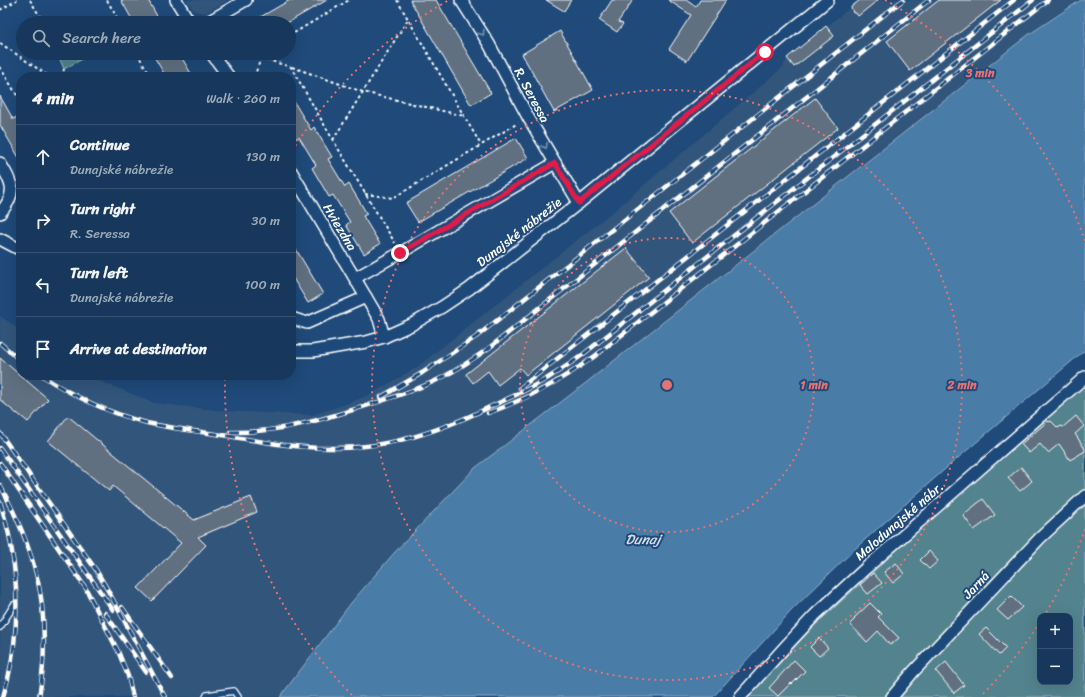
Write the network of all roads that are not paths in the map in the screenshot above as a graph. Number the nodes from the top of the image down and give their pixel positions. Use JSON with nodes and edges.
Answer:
{"nodes":[{"id":1,"x":176,"y":0,"type":"edge"},
{"id":2,"x":246,"y":0,"type":"edge"},
{"id":3,"x":461,"y":0,"type":"edge"},
{"id":4,"x":828,"y":0,"type":"edge"},
{"id":5,"x":186,"y":16,"type":"edge"},
{"id":6,"x":218,"y":16,"type":"edge"},
{"id":7,"x":216,"y":60,"type":"edge"},
{"id":8,"x":225,"y":72,"type":"edge"},
{"id":9,"x":0,"y":163,"type":"edge"},
{"id":10,"x":555,"y":163,"type":"junction"},
{"id":11,"x":296,"y":179,"type":"edge"},
{"id":12,"x":579,"y":203,"type":"junction"},
{"id":13,"x":0,"y":212,"type":"edge"},
{"id":14,"x":0,"y":239,"type":"edge"},
{"id":15,"x":16,"y":247,"type":"edge"},
{"id":16,"x":355,"y":278,"type":"junction"},
{"id":17,"x":366,"y":297,"type":"junction"},
{"id":18,"x":296,"y":319,"type":"edge"},
{"id":19,"x":384,"y":337,"type":"junction"},
{"id":20,"x":296,"y":351,"type":"edge"},
{"id":21,"x":1085,"y":377,"type":"edge"},
{"id":22,"x":1085,"y":496,"type":"edge"},
{"id":23,"x":14,"y":605,"type":"dead end"},
{"id":24,"x":0,"y":627,"type":"edge"},
{"id":25,"x":206,"y":697,"type":"edge"},
{"id":26,"x":238,"y":697,"type":"edge"},
{"id":27,"x":740,"y":697,"type":"edge"},
{"id":28,"x":892,"y":697,"type":"edge"}],
"edges":[{"from":1,"to":5,"type":"street"},
{"from":2,"to":6,"type":"street"},
{"from":3,"to":10,"type":"street","name":"R. Seressa","one_way":true},
{"from":4,"to":12,"type":"street","name":"Dunajské nábrežie"},
{"from":7,"to":8,"type":"street"},
{"from":9,"to":13,"type":"street"},
{"from":10,"to":12,"type":"street","name":"R. Seressa"},
{"from":10,"to":16,"type":"street"},
{"from":11,"to":16,"type":"street","name":"Hviezdna"},
{"from":12,"to":19,"type":"street","name":"Dunajské nábrežie"},
{"from":14,"to":15,"type":"street"},
{"from":16,"to":17,"type":"street","name":"Hviezdna"},
{"from":17,"to":18,"type":"street"},
{"from":17,"to":19,"type":"street","name":"Hviezdna"},
{"from":19,"to":20,"type":"street","name":"Dunajské nábrežie"},
{"from":21,"to":27,"type":"street","name":"Malodunajské nábr."},
{"from":22,"to":28,"type":"street","name":"Jarná"},
{"from":23,"to":24,"type":"lane"},
{"from":25,"to":26,"type":"lane"}]}
